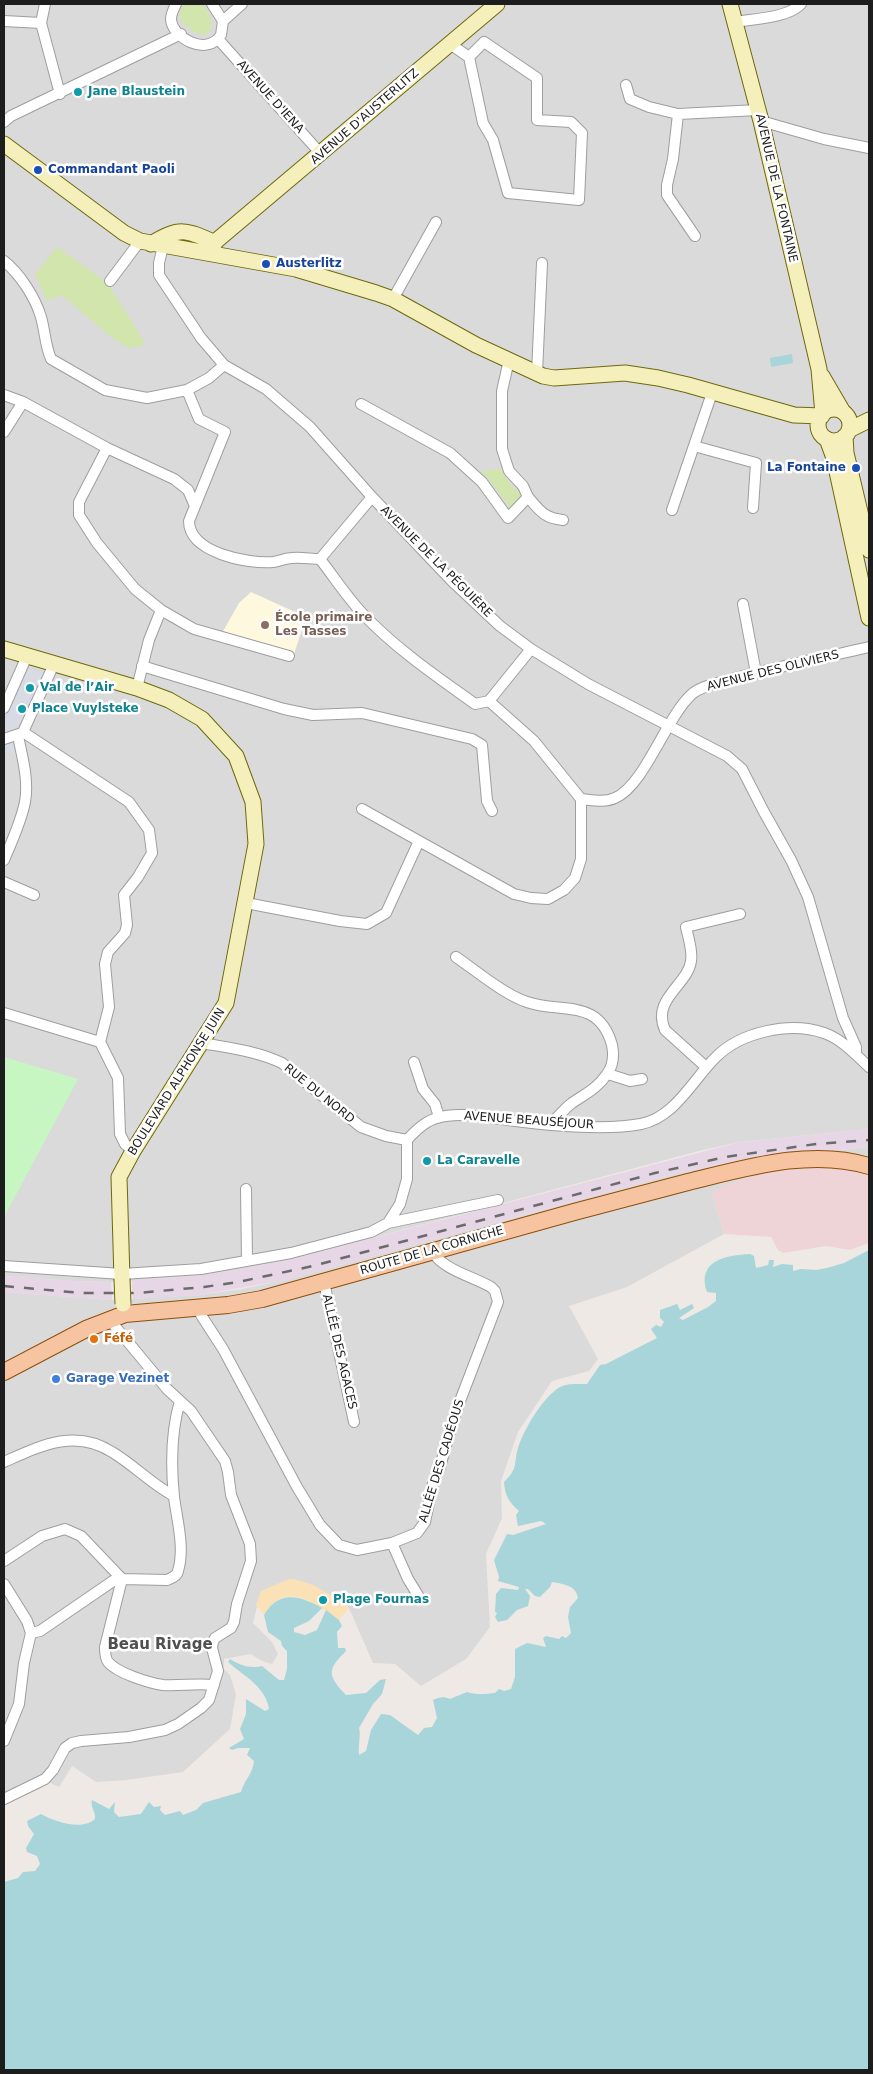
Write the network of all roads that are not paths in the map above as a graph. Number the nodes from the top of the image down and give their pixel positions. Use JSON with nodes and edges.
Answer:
{"nodes":[{"id":1,"x":45,"y":4,"type":"edge"},
{"id":2,"x":163,"y":4,"type":"edge"},
{"id":3,"x":212,"y":4,"type":"edge"},
{"id":4,"x":242,"y":4,"type":"edge"},
{"id":5,"x":497,"y":4,"type":"edge"},
{"id":6,"x":730,"y":4,"type":"edge"},
{"id":7,"x":801,"y":4,"type":"edge"},
{"id":8,"x":174,"y":6,"type":"edge"},
{"id":9,"x":4,"y":21,"type":"edge"},
{"id":10,"x":223,"y":21,"type":"junction"},
{"id":11,"x":735,"y":22,"type":"junction"},
{"id":12,"x":41,"y":23,"type":"junction"},
{"id":13,"x":181,"y":34,"type":"junction"},
{"id":14,"x":218,"y":39,"type":"junction"},
{"id":15,"x":450,"y":44,"type":"junction"},
{"id":16,"x":469,"y":57,"type":"junction"},
{"id":17,"x":626,"y":85,"type":"dead end"},
{"id":18,"x":60,"y":94,"type":"junction"},
{"id":19,"x":678,"y":114,"type":"junction"},
{"id":20,"x":759,"y":116,"type":"junction"},
{"id":21,"x":4,"y":122,"type":"edge"},
{"id":22,"x":4,"y":144,"type":"edge"},
{"id":23,"x":869,"y":148,"type":"edge"},
{"id":24,"x":322,"y":154,"type":"junction"},
{"id":25,"x":436,"y":222,"type":"dead end"},
{"id":26,"x":695,"y":236,"type":"dead end"},
{"id":27,"x":152,"y":244,"type":"junction"},
{"id":28,"x":214,"y":250,"type":"junction"},
{"id":29,"x":4,"y":261,"type":"edge"},
{"id":30,"x":542,"y":263,"type":"dead end"},
{"id":31,"x":110,"y":282,"type":"dead end"},
{"id":32,"x":393,"y":299,"type":"junction"},
{"id":33,"x":508,"y":363,"type":"junction"},
{"id":34,"x":224,"y":365,"type":"junction"},
{"id":35,"x":537,"y":373,"type":"junction"},
{"id":36,"x":820,"y":373,"type":"junction"},
{"id":37,"x":643,"y":376,"type":"junction"},
{"id":38,"x":187,"y":390,"type":"junction"},
{"id":39,"x":712,"y":393,"type":"junction"},
{"id":40,"x":4,"y":395,"type":"edge"},
{"id":41,"x":23,"y":402,"type":"junction"},
{"id":42,"x":360,"y":404,"type":"dead end"},
{"id":43,"x":868,"y":421,"type":"edge"},
{"id":44,"x":823,"y":424,"type":"junction"},
{"id":45,"x":846,"y":424,"type":"junction"},
{"id":46,"x":4,"y":432,"type":"edge"},
{"id":47,"x":694,"y":446,"type":"junction"},
{"id":48,"x":107,"y":448,"type":"junction"},
{"id":49,"x":372,"y":497,"type":"junction"},
{"id":50,"x":528,"y":497,"type":"junction"},
{"id":51,"x":196,"y":506,"type":"junction"},
{"id":52,"x":753,"y":508,"type":"dead end"},
{"id":53,"x":672,"y":510,"type":"dead end"},
{"id":54,"x":563,"y":520,"type":"dead end"},
{"id":55,"x":869,"y":550,"type":"edge"},
{"id":56,"x":320,"y":560,"type":"junction"},
{"id":57,"x":743,"y":604,"type":"dead end"},
{"id":58,"x":161,"y":610,"type":"junction"},
{"id":59,"x":869,"y":618,"type":"edge"},
{"id":60,"x":869,"y":647,"type":"edge"},
{"id":61,"x":4,"y":649,"type":"edge"},
{"id":62,"x":531,"y":649,"type":"junction"},
{"id":63,"x":28,"y":656,"type":"junction"},
{"id":64,"x":289,"y":656,"type":"dead end"},
{"id":65,"x":54,"y":664,"type":"junction"},
{"id":66,"x":142,"y":666,"type":"junction"},
{"id":67,"x":756,"y":673,"type":"junction"},
{"id":68,"x":137,"y":688,"type":"junction"},
{"id":69,"x":489,"y":701,"type":"junction"},
{"id":70,"x":4,"y":708,"type":"edge"},
{"id":71,"x":669,"y":725,"type":"junction"},
{"id":72,"x":20,"y":734,"type":"junction"},
{"id":73,"x":4,"y":740,"type":"edge"},
{"id":74,"x":581,"y":799,"type":"junction"},
{"id":75,"x":362,"y":809,"type":"dead end"},
{"id":76,"x":492,"y":811,"type":"dead end"},
{"id":77,"x":419,"y":841,"type":"junction"},
{"id":78,"x":4,"y":860,"type":"edge"},
{"id":79,"x":4,"y":882,"type":"edge"},
{"id":80,"x":34,"y":895,"type":"dead end"},
{"id":81,"x":246,"y":902,"type":"junction"},
{"id":82,"x":740,"y":914,"type":"dead end"},
{"id":83,"x":456,"y":957,"type":"dead end"},
{"id":84,"x":4,"y":1013,"type":"edge"},
{"id":85,"x":844,"y":1018,"type":"junction"},
{"id":86,"x":832,"y":1037,"type":"junction"},
{"id":87,"x":100,"y":1042,"type":"junction"},
{"id":88,"x":202,"y":1043,"type":"junction"},
{"id":89,"x":856,"y":1054,"type":"junction"},
{"id":90,"x":414,"y":1062,"type":"dead end"},
{"id":91,"x":706,"y":1067,"type":"junction"},
{"id":92,"x":869,"y":1067,"type":"edge"},
{"id":93,"x":608,"y":1074,"type":"junction"},
{"id":94,"x":642,"y":1079,"type":"dead end"},
{"id":95,"x":439,"y":1117,"type":"junction"},
{"id":96,"x":550,"y":1125,"type":"junction"},
{"id":97,"x":408,"y":1140,"type":"junction"},
{"id":98,"x":133,"y":1151,"type":"junction"},
{"id":99,"x":869,"y":1166,"type":"edge"},
{"id":100,"x":246,"y":1189,"type":"dead end"},
{"id":101,"x":498,"y":1200,"type":"dead end"},
{"id":102,"x":388,"y":1223,"type":"junction"},
{"id":103,"x":432,"y":1251,"type":"junction"},
{"id":104,"x":247,"y":1261,"type":"junction"},
{"id":105,"x":4,"y":1266,"type":"edge"},
{"id":106,"x":122,"y":1276,"type":"junction"},
{"id":107,"x":324,"y":1282,"type":"junction"},
{"id":108,"x":198,"y":1307,"type":"junction"},
{"id":109,"x":124,"y":1309,"type":"junction"},
{"id":110,"x":108,"y":1319,"type":"junction"},
{"id":111,"x":4,"y":1372,"type":"edge"},
{"id":112,"x":180,"y":1401,"type":"junction"},
{"id":113,"x":354,"y":1422,"type":"dead end"},
{"id":114,"x":4,"y":1462,"type":"edge"},
{"id":115,"x":174,"y":1496,"type":"junction"},
{"id":116,"x":392,"y":1543,"type":"junction"},
{"id":117,"x":4,"y":1561,"type":"edge"},
{"id":118,"x":122,"y":1579,"type":"junction"},
{"id":119,"x":4,"y":1584,"type":"edge"},
{"id":120,"x":419,"y":1597,"type":"dead end"},
{"id":121,"x":31,"y":1633,"type":"junction"},
{"id":122,"x":214,"y":1685,"type":"junction"},
{"id":123,"x":9,"y":1716,"type":"edge"},
{"id":124,"x":4,"y":1741,"type":"edge"},
{"id":125,"x":4,"y":1798,"type":"edge"}],
"edges":[{"from":1,"to":12,"type":"street"},
{"from":2,"to":8,"type":"street"},
{"from":3,"to":10,"type":"street"},
{"from":4,"to":10,"type":"street"},
{"from":5,"to":15,"type":"street","name":"AVENUE D'AUSTERLITZ"},
{"from":6,"to":11,"type":"street","name":"AVENUE DE LA FONTAINE"},
{"from":7,"to":11,"type":"street"},
{"from":8,"to":13,"type":"street"},
{"from":9,"to":12,"type":"street"},
{"from":10,"to":14,"type":"street"},
{"from":11,"to":20,"type":"street","name":"AVENUE DE LA FONTAINE"},
{"from":12,"to":18,"type":"street"},
{"from":13,"to":14,"type":"street"},
{"from":13,"to":18,"type":"street"},
{"from":14,"to":24,"type":"street","name":"AVENUE D'IENA"},
{"from":15,"to":16,"type":"street"},
{"from":15,"to":24,"type":"street","name":"AVENUE D'AUSTERLITZ"},
{"from":16,"to":16,"type":"street"},
{"from":17,"to":19,"type":"street"},
{"from":18,"to":21,"type":"street"},
{"from":19,"to":20,"type":"street"},
{"from":19,"to":26,"type":"street"},
{"from":20,"to":23,"type":"street"},
{"from":20,"to":36,"type":"street","name":"AVENUE DE LA FONTAINE"},
{"from":22,"to":27,"type":"street"},
{"from":24,"to":28,"type":"street","name":"AVENUE D'AUSTERLITZ"},
{"from":25,"to":32,"type":"street"},
{"from":27,"to":28,"type":"street"},
{"from":27,"to":31,"type":"street"},
{"from":27,"to":34,"type":"street","name":"AVENUE DE LA PÉGUIÈRE"},
{"from":28,"to":32,"type":"street"},
{"from":29,"to":38,"type":"street"},
{"from":30,"to":35,"type":"street"},
{"from":32,"to":33,"type":"street"},
{"from":33,"to":35,"type":"street"},
{"from":33,"to":37,"type":"street"},
{"from":33,"to":50,"type":"street"},
{"from":34,"to":38,"type":"street"},
{"from":34,"to":49,"type":"street","name":"AVENUE DE LA PÉGUIÈRE"},
{"from":35,"to":37,"type":"street"},
{"from":36,"to":44,"type":"street","name":"AVENUE DE LA FONTAINE"},
{"from":36,"to":45,"type":"street","name":"AVENUE DE LA FONTAINE"},
{"from":37,"to":39,"type":"street"},
{"from":38,"to":51,"type":"street"},
{"from":39,"to":44,"type":"street"},
{"from":39,"to":47,"type":"street"},
{"from":40,"to":41,"type":"street"},
{"from":41,"to":46,"type":"street"},
{"from":41,"to":48,"type":"street"},
{"from":42,"to":50,"type":"street"},
{"from":43,"to":45,"type":"street"},
{"from":44,"to":45,"type":"street"},
{"from":44,"to":45,"type":"street"},
{"from":44,"to":59,"type":"street","name":"AVENUE DE LA FONTAINE"},
{"from":45,"to":55,"type":"street"},
{"from":47,"to":52,"type":"street"},
{"from":47,"to":53,"type":"street"},
{"from":48,"to":51,"type":"street"},
{"from":48,"to":58,"type":"street"},
{"from":49,"to":56,"type":"street"},
{"from":49,"to":62,"type":"street","name":"AVENUE DE LA PÉGUIÈRE"},
{"from":50,"to":54,"type":"street"},
{"from":51,"to":56,"type":"street"},
{"from":56,"to":69,"type":"street"},
{"from":57,"to":67,"type":"street"},
{"from":58,"to":64,"type":"street"},
{"from":58,"to":66,"type":"street"},
{"from":60,"to":67,"type":"street","name":"AVENUE DES OLIVIERS"},
{"from":61,"to":63,"type":"street","name":"BOULEVARD ALPHONSE JUIN"},
{"from":62,"to":69,"type":"street"},
{"from":62,"to":71,"type":"street","name":"AVENUE DE LA PÉGUIÈRE"},
{"from":63,"to":65,"type":"street","name":"BOULEVARD ALPHONSE JUIN"},
{"from":63,"to":70,"type":"street"},
{"from":65,"to":68,"type":"street","name":"BOULEVARD ALPHONSE JUIN"},
{"from":65,"to":72,"type":"street"},
{"from":66,"to":68,"type":"street"},
{"from":66,"to":76,"type":"street"},
{"from":67,"to":71,"type":"street","name":"AVENUE DES OLIVIERS"},
{"from":68,"to":81,"type":"street","name":"BOULEVARD ALPHONSE JUIN"},
{"from":69,"to":74,"type":"street"},
{"from":71,"to":74,"type":"street","name":"AVENUE DES OLIVIERS"},
{"from":71,"to":85,"type":"street","name":"AVENUE DE LA PÉGUIÈRE"},
{"from":72,"to":73,"type":"street"},
{"from":72,"to":78,"type":"street"},
{"from":72,"to":87,"type":"street"},
{"from":74,"to":77,"type":"street"},
{"from":75,"to":77,"type":"street"},
{"from":77,"to":81,"type":"street"},
{"from":79,"to":80,"type":"street"},
{"from":81,"to":88,"type":"street","name":"BOULEVARD ALPHONSE JUIN"},
{"from":82,"to":91,"type":"street"},
{"from":83,"to":93,"type":"street"},
{"from":84,"to":87,"type":"street"},
{"from":85,"to":86,"type":"street"},
{"from":85,"to":89,"type":"street","name":"AVENUE DE LA PÉGUIÈRE"},
{"from":86,"to":89,"type":"street","name":"AVENUE BEAUSÉJOUR"},
{"from":86,"to":91,"type":"street","name":"AVENUE BEAUSÉJOUR"},
{"from":87,"to":98,"type":"street"},
{"from":88,"to":97,"type":"street","name":"RUE DU NORD"},
{"from":88,"to":98,"type":"street","name":"BOULEVARD ALPHONSE JUIN"},
{"from":89,"to":92,"type":"street","name":"AVENUE DE LA PÉGUIÈRE"},
{"from":90,"to":95,"type":"street"},
{"from":91,"to":96,"type":"street","name":"AVENUE BEAUSÉJOUR"},
{"from":93,"to":94,"type":"street"},
{"from":93,"to":96,"type":"street"},
{"from":95,"to":96,"type":"street","name":"AVENUE BEAUSÉJOUR"},
{"from":95,"to":97,"type":"street","name":"AVENUE BEAUSÉJOUR"},
{"from":97,"to":102,"type":"street"},
{"from":98,"to":106,"type":"street","name":"BOULEVARD ALPHONSE JUIN"},
{"from":99,"to":103,"type":"main road","name":"ROUTE DE LA CORNICHE"},
{"from":100,"to":104,"type":"street"},
{"from":101,"to":102,"type":"street"},
{"from":102,"to":104,"type":"street"},
{"from":103,"to":107,"type":"main road","name":"ROUTE DE LA CORNICHE"},
{"from":103,"to":116,"type":"street","name":"ALLÉE DES CADÉOUS"},
{"from":104,"to":106,"type":"street"},
{"from":105,"to":106,"type":"street"},
{"from":106,"to":109,"type":"street","name":"BOULEVARD ALPHONSE JUIN","bridge":true},
{"from":107,"to":108,"type":"main road","name":"ROUTE DE LA CORNICHE"},
{"from":107,"to":113,"type":"street","name":"ALLÉE DES AGACES"},
{"from":108,"to":109,"type":"main road","name":"ROUTE DE LA CORNICHE"},
{"from":108,"to":116,"type":"street","name":"ALLÉE DES CADÉOUS"},
{"from":109,"to":110,"type":"main road","name":"ROUTE DE LA CORNICHE"},
{"from":110,"to":111,"type":"main road","name":"ROUTE DE LA CORNICHE"},
{"from":110,"to":112,"type":"street"},
{"from":112,"to":115,"type":"street"},
{"from":112,"to":122,"type":"street"},
{"from":114,"to":115,"type":"street"},
{"from":115,"to":118,"type":"street"},
{"from":116,"to":120,"type":"street"},
{"from":117,"to":118,"type":"street"},
{"from":118,"to":121,"type":"street"},
{"from":118,"to":122,"type":"street"},
{"from":119,"to":121,"type":"street"},
{"from":121,"to":123,"type":"street"},
{"from":122,"to":125,"type":"street"},
{"from":123,"to":124,"type":"street"}]}
